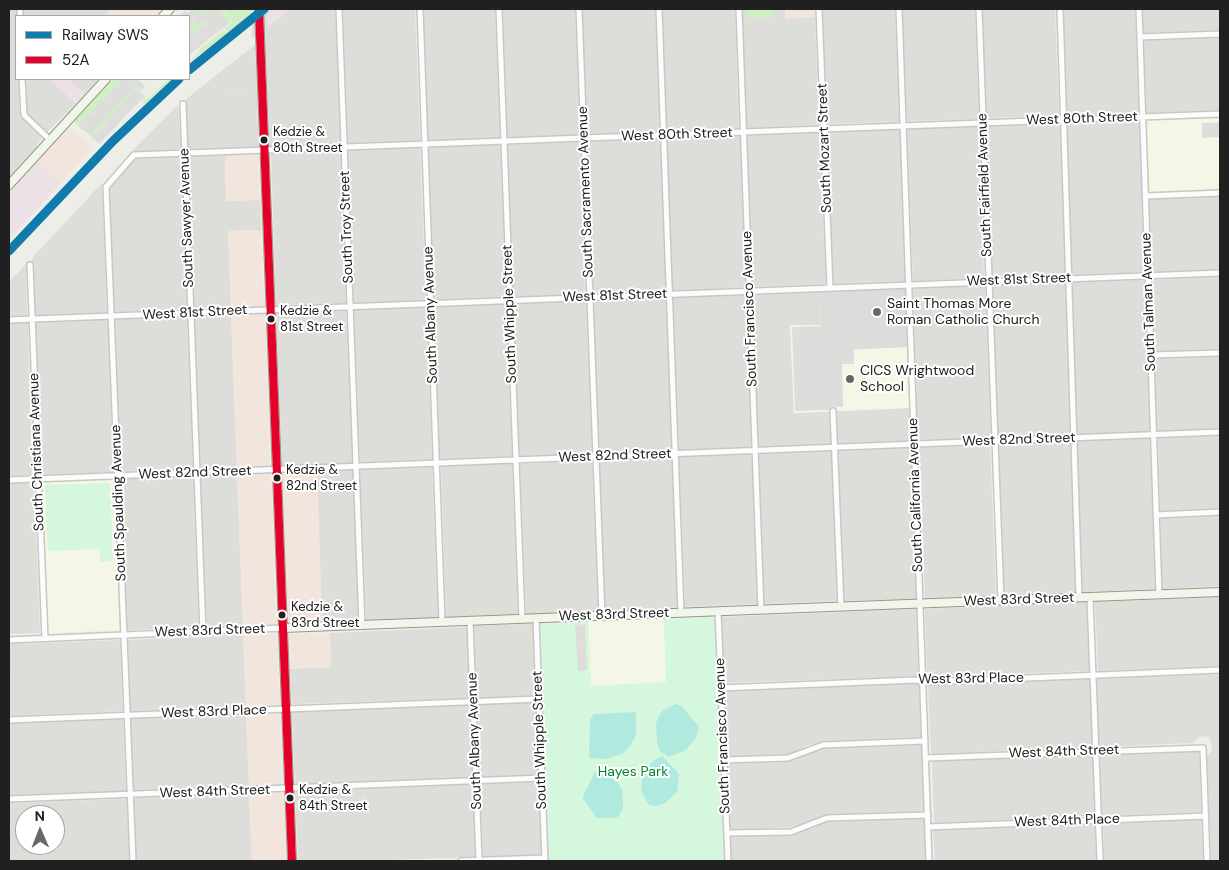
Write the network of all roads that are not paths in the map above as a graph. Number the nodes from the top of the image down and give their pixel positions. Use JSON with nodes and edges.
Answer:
{"nodes":[{"id":1,"x":259,"y":9,"type":"edge"},
{"id":2,"x":339,"y":9,"type":"edge"},
{"id":3,"x":420,"y":9,"type":"edge"},
{"id":4,"x":499,"y":9,"type":"edge"},
{"id":5,"x":579,"y":9,"type":"edge"},
{"id":6,"x":659,"y":9,"type":"edge"},
{"id":7,"x":739,"y":9,"type":"edge"},
{"id":8,"x":819,"y":9,"type":"edge"},
{"id":9,"x":899,"y":9,"type":"edge"},
{"id":10,"x":979,"y":9,"type":"edge"},
{"id":11,"x":1060,"y":9,"type":"edge"},
{"id":12,"x":1139,"y":9,"type":"edge"},
{"id":13,"x":1220,"y":34,"type":"edge"},
{"id":14,"x":1140,"y":37,"type":"junction"},
{"id":15,"x":22,"y":80,"type":"edge"},
{"id":16,"x":105,"y":80,"type":"edge"},
{"id":17,"x":182,"y":104,"type":"dead end"},
{"id":18,"x":1220,"y":114,"type":"edge"},
{"id":19,"x":1143,"y":117,"type":"junction"},
{"id":20,"x":1064,"y":120,"type":"junction"},
{"id":21,"x":983,"y":123,"type":"junction"},
{"id":22,"x":903,"y":126,"type":"junction"},
{"id":23,"x":824,"y":129,"type":"junction"},
{"id":24,"x":744,"y":132,"type":"junction"},
{"id":25,"x":664,"y":135,"type":"junction"},
{"id":26,"x":584,"y":138,"type":"junction"},
{"id":27,"x":50,"y":140,"type":"junction"},
{"id":28,"x":504,"y":141,"type":"junction"},
{"id":29,"x":425,"y":144,"type":"junction"},
{"id":30,"x":344,"y":147,"type":"junction"},
{"id":31,"x":265,"y":150,"type":"junction"},
{"id":32,"x":184,"y":154,"type":"junction"},
{"id":33,"x":134,"y":155,"type":"joint"},
{"id":34,"x":9,"y":186,"type":"edge"},
{"id":35,"x":1220,"y":193,"type":"edge"},
{"id":36,"x":1146,"y":196,"type":"junction"},
{"id":37,"x":30,"y":265,"type":"dead end"},
{"id":38,"x":1220,"y":273,"type":"edge"},
{"id":39,"x":1148,"y":275,"type":"junction"},
{"id":40,"x":1069,"y":278,"type":"junction"},
{"id":41,"x":989,"y":282,"type":"junction"},
{"id":42,"x":909,"y":285,"type":"junction"},
{"id":43,"x":830,"y":288,"type":"junction"},
{"id":44,"x":749,"y":291,"type":"junction"},
{"id":45,"x":670,"y":294,"type":"junction"},
{"id":46,"x":590,"y":297,"type":"junction"},
{"id":47,"x":510,"y":300,"type":"junction"},
{"id":48,"x":431,"y":304,"type":"junction"},
{"id":49,"x":350,"y":306,"type":"junction"},
{"id":50,"x":270,"y":309,"type":"junction"},
{"id":51,"x":191,"y":313,"type":"junction"},
{"id":52,"x":111,"y":316,"type":"junction"},
{"id":53,"x":32,"y":319,"type":"junction"},
{"id":54,"x":9,"y":320,"type":"edge"},
{"id":55,"x":1220,"y":353,"type":"edge"},
{"id":56,"x":1151,"y":355,"type":"junction"},
{"id":57,"x":833,"y":412,"type":"dead end"},
{"id":58,"x":1220,"y":432,"type":"edge"},
{"id":59,"x":1154,"y":435,"type":"junction"},
{"id":60,"x":1074,"y":438,"type":"junction"},
{"id":61,"x":995,"y":442,"type":"junction"},
{"id":62,"x":914,"y":444,"type":"junction"},
{"id":63,"x":835,"y":447,"type":"junction"},
{"id":64,"x":755,"y":451,"type":"junction"},
{"id":65,"x":675,"y":454,"type":"junction"},
{"id":66,"x":596,"y":457,"type":"junction"},
{"id":67,"x":516,"y":460,"type":"junction"},
{"id":68,"x":436,"y":463,"type":"junction"},
{"id":69,"x":357,"y":466,"type":"junction"},
{"id":70,"x":277,"y":469,"type":"junction"},
{"id":71,"x":197,"y":473,"type":"junction"},
{"id":72,"x":118,"y":476,"type":"junction"},
{"id":73,"x":38,"y":479,"type":"junction"},
{"id":74,"x":9,"y":480,"type":"edge"},
{"id":75,"x":1220,"y":512,"type":"edge"},
{"id":76,"x":1156,"y":515,"type":"junction"},
{"id":77,"x":1220,"y":592,"type":"edge"},
{"id":78,"x":1159,"y":594,"type":"junction"},
{"id":79,"x":1090,"y":597,"type":"junction"},
{"id":80,"x":1079,"y":598,"type":"junction"},
{"id":81,"x":1001,"y":600,"type":"junction"},
{"id":82,"x":920,"y":604,"type":"junction"},
{"id":83,"x":841,"y":607,"type":"junction"},
{"id":84,"x":761,"y":610,"type":"junction"},
{"id":85,"x":718,"y":612,"type":"junction"},
{"id":86,"x":681,"y":613,"type":"junction"},
{"id":87,"x":602,"y":616,"type":"junction"},
{"id":88,"x":536,"y":618,"type":"junction"},
{"id":89,"x":522,"y":619,"type":"junction"},
{"id":90,"x":470,"y":621,"type":"junction"},
{"id":91,"x":442,"y":622,"type":"junction"},
{"id":92,"x":362,"y":625,"type":"junction"},
{"id":93,"x":283,"y":628,"type":"junction"},
{"id":94,"x":203,"y":632,"type":"junction"},
{"id":95,"x":124,"y":635,"type":"junction"},
{"id":96,"x":45,"y":638,"type":"junction"},
{"id":97,"x":9,"y":640,"type":"edge"},
{"id":98,"x":1220,"y":670,"type":"edge"},
{"id":99,"x":1093,"y":675,"type":"junction"},
{"id":100,"x":923,"y":681,"type":"junction"},
{"id":101,"x":721,"y":688,"type":"junction"},
{"id":102,"x":539,"y":699,"type":"junction"},
{"id":103,"x":473,"y":701,"type":"junction"},
{"id":104,"x":286,"y":709,"type":"junction"},
{"id":105,"x":127,"y":715,"type":"junction"},
{"id":106,"x":9,"y":720,"type":"edge"},
{"id":107,"x":925,"y":741,"type":"junction"},
{"id":108,"x":1096,"y":751,"type":"junction"},
{"id":109,"x":926,"y":758,"type":"junction"},
{"id":110,"x":724,"y":760,"type":"junction"},
{"id":111,"x":542,"y":778,"type":"junction"},
{"id":112,"x":476,"y":781,"type":"junction"},
{"id":113,"x":289,"y":789,"type":"junction"},
{"id":114,"x":130,"y":795,"type":"junction"},
{"id":115,"x":9,"y":799,"type":"edge"},
{"id":116,"x":928,"y":815,"type":"junction"},
{"id":117,"x":1206,"y":816,"type":"junction"},
{"id":118,"x":1098,"y":820,"type":"junction"},
{"id":119,"x":928,"y":827,"type":"junction"},
{"id":120,"x":727,"y":833,"type":"junction"},
{"id":121,"x":545,"y":860,"type":"edge"},
{"id":122,"x":133,"y":861,"type":"edge"},
{"id":123,"x":292,"y":861,"type":"edge"},
{"id":124,"x":461,"y":861,"type":"edge"},
{"id":125,"x":480,"y":861,"type":"edge"},
{"id":126,"x":728,"y":861,"type":"edge"},
{"id":127,"x":929,"y":861,"type":"edge"},
{"id":128,"x":1100,"y":861,"type":"edge"},
{"id":129,"x":1207,"y":861,"type":"edge"}],
"edges":[{"from":1,"to":31,"type":"main road"},
{"from":2,"to":30,"type":"street","name":"South Troy Street"},
{"from":3,"to":29,"type":"street","name":"South Albany Avenue"},
{"from":4,"to":28,"type":"street","name":"South Whipple Street"},
{"from":5,"to":26,"type":"street","name":"South Sacramento Avenue"},
{"from":6,"to":25,"type":"street"},
{"from":7,"to":24,"type":"street","name":"South Francisco Avenue"},
{"from":8,"to":23,"type":"street","name":"South Mozart Street"},
{"from":9,"to":22,"type":"street","name":"South California Avenue"},
{"from":10,"to":21,"type":"street","name":"South Fairfield Avenue"},
{"from":11,"to":20,"type":"street"},
{"from":12,"to":14,"type":"street","name":"South Talman Avenue"},
{"from":13,"to":14,"type":"street"},
{"from":14,"to":19,"type":"street","name":"South Talman Avenue"},
{"from":15,"to":27,"type":"street"},
{"from":16,"to":27,"type":"main road"},
{"from":17,"to":32,"type":"street","name":"South Sawyer Avenue"},
{"from":18,"to":19,"type":"street","name":"West 80th Street"},
{"from":19,"to":20,"type":"street","name":"West 80th Street"},
{"from":19,"to":36,"type":"street","name":"South Talman Avenue"},
{"from":20,"to":21,"type":"street","name":"West 80th Street"},
{"from":20,"to":40,"type":"street"},
{"from":21,"to":22,"type":"street","name":"West 80th Street"},
{"from":21,"to":41,"type":"street","name":"South Fairfield Avenue"},
{"from":22,"to":23,"type":"street","name":"West 80th Street"},
{"from":22,"to":42,"type":"street","name":"South California Avenue"},
{"from":23,"to":24,"type":"street","name":"West 80th Street"},
{"from":23,"to":43,"type":"street","name":"South Mozart Street"},
{"from":24,"to":25,"type":"street","name":"West 80th Street"},
{"from":24,"to":44,"type":"street","name":"South Francisco Avenue"},
{"from":25,"to":26,"type":"street","name":"West 80th Street"},
{"from":25,"to":45,"type":"street"},
{"from":26,"to":28,"type":"street","name":"West 80th Street"},
{"from":26,"to":46,"type":"street","name":"South Sacramento Avenue"},
{"from":27,"to":34,"type":"main road"},
{"from":28,"to":29,"type":"street","name":"West 80th Street"},
{"from":28,"to":47,"type":"street","name":"South Whipple Street"},
{"from":29,"to":30,"type":"street","name":"West 80th Street"},
{"from":29,"to":48,"type":"street","name":"South Albany Avenue"},
{"from":30,"to":31,"type":"street","name":"West 80th Street"},
{"from":30,"to":49,"type":"street","name":"South Troy Street"},
{"from":31,"to":32,"type":"street","name":"West 80th Street"},
{"from":31,"to":50,"type":"main road"},
{"from":32,"to":33,"type":"street","name":"West 80th Street"},
{"from":32,"to":51,"type":"street","name":"South Sawyer Avenue"},
{"from":33,"to":52,"type":"street","name":"South Spaulding Avenue"},
{"from":35,"to":36,"type":"street"},
{"from":36,"to":39,"type":"street","name":"South Talman Avenue"},
{"from":37,"to":53,"type":"street","name":"South Christiana Avenue"},
{"from":38,"to":39,"type":"street","name":"West 81st Street"},
{"from":39,"to":40,"type":"street","name":"West 81st Street"},
{"from":39,"to":56,"type":"street","name":"South Talman Avenue"},
{"from":40,"to":41,"type":"street","name":"West 81st Street"},
{"from":40,"to":60,"type":"street"},
{"from":41,"to":42,"type":"street","name":"West 81st Street"},
{"from":41,"to":61,"type":"street","name":"South Fairfield Avenue"},
{"from":42,"to":43,"type":"street","name":"West 81st Street"},
{"from":42,"to":62,"type":"street","name":"South California Avenue"},
{"from":43,"to":44,"type":"street","name":"West 81st Street"},
{"from":44,"to":45,"type":"street","name":"West 81st Street"},
{"from":44,"to":64,"type":"street","name":"South Francisco Avenue"},
{"from":45,"to":46,"type":"street","name":"West 81st Street"},
{"from":45,"to":65,"type":"street"},
{"from":46,"to":47,"type":"street","name":"West 81st Street"},
{"from":46,"to":66,"type":"street","name":"South Sacramento Avenue"},
{"from":47,"to":48,"type":"street","name":"West 81st Street"},
{"from":47,"to":67,"type":"street","name":"South Whipple Street"},
{"from":48,"to":49,"type":"street","name":"West 81st Street"},
{"from":48,"to":68,"type":"street","name":"South Albany Avenue"},
{"from":49,"to":50,"type":"street","name":"West 81st Street"},
{"from":49,"to":69,"type":"street","name":"South Troy Street"},
{"from":50,"to":51,"type":"street","name":"West 81st Street"},
{"from":50,"to":70,"type":"main road"},
{"from":51,"to":52,"type":"street","name":"West 81st Street"},
{"from":51,"to":71,"type":"street","name":"South Sawyer Avenue"},
{"from":52,"to":53,"type":"street","name":"West 81st Street"},
{"from":52,"to":72,"type":"street","name":"South Spaulding Avenue"},
{"from":53,"to":54,"type":"street","name":"West 81st Street"},
{"from":53,"to":73,"type":"street","name":"South Christiana Avenue"},
{"from":55,"to":56,"type":"street"},
{"from":56,"to":59,"type":"street","name":"South Talman Avenue"},
{"from":57,"to":63,"type":"street"},
{"from":58,"to":59,"type":"street","name":"West 82nd Street"},
{"from":59,"to":60,"type":"street","name":"West 82nd Street"},
{"from":59,"to":76,"type":"street","name":"South Talman Avenue"},
{"from":60,"to":61,"type":"street","name":"West 82nd Street"},
{"from":60,"to":80,"type":"street"},
{"from":61,"to":62,"type":"street","name":"West 82nd Street"},
{"from":61,"to":81,"type":"street","name":"South Fairfield Avenue"},
{"from":62,"to":63,"type":"street","name":"West 82nd Street"},
{"from":62,"to":82,"type":"street","name":"South California Avenue"},
{"from":63,"to":64,"type":"street","name":"West 82nd Street"},
{"from":63,"to":83,"type":"street"},
{"from":64,"to":65,"type":"street","name":"West 82nd Street"},
{"from":64,"to":84,"type":"street","name":"South Francisco Avenue"},
{"from":65,"to":66,"type":"street","name":"West 82nd Street"},
{"from":65,"to":86,"type":"street"},
{"from":66,"to":67,"type":"street","name":"West 82nd Street"},
{"from":66,"to":87,"type":"street","name":"South Sacramento Avenue"},
{"from":67,"to":68,"type":"street","name":"West 82nd Street"},
{"from":67,"to":89,"type":"street","name":"South Whipple Street"},
{"from":68,"to":69,"type":"street","name":"West 82nd Street"},
{"from":68,"to":91,"type":"street","name":"South Albany Avenue"},
{"from":69,"to":70,"type":"street","name":"West 82nd Street"},
{"from":69,"to":92,"type":"street","name":"South Troy Street"},
{"from":70,"to":71,"type":"street","name":"West 82nd Street"},
{"from":70,"to":93,"type":"main road"},
{"from":71,"to":72,"type":"street","name":"West 82nd Street"},
{"from":71,"to":94,"type":"street","name":"South Sawyer Avenue"},
{"from":72,"to":73,"type":"street","name":"West 82nd Street"},
{"from":72,"to":95,"type":"street","name":"South Spaulding Avenue"},
{"from":73,"to":74,"type":"street","name":"West 82nd Street"},
{"from":73,"to":96,"type":"street","name":"South Christiana Avenue"},
{"from":75,"to":76,"type":"street"},
{"from":76,"to":78,"type":"street","name":"South Talman Avenue"},
{"from":77,"to":78,"type":"main road","name":"West 83rd Street"},
{"from":78,"to":79,"type":"main road","name":"West 83rd Street"},
{"from":79,"to":80,"type":"main road","name":"West 83rd Street"},
{"from":79,"to":99,"type":"street"},
{"from":80,"to":81,"type":"main road","name":"West 83rd Street"},
{"from":81,"to":82,"type":"main road","name":"West 83rd Street"},
{"from":82,"to":83,"type":"main road","name":"West 83rd Street"},
{"from":82,"to":100,"type":"street","name":"South California Avenue"},
{"from":83,"to":84,"type":"main road","name":"West 83rd Street"},
{"from":84,"to":85,"type":"main road","name":"West 83rd Street"},
{"from":85,"to":86,"type":"main road","name":"West 83rd Street"},
{"from":85,"to":101,"type":"street","name":"South Francisco Avenue"},
{"from":86,"to":87,"type":"main road","name":"West 83rd Street"},
{"from":87,"to":88,"type":"main road","name":"West 83rd Street"},
{"from":88,"to":89,"type":"main road","name":"West 83rd Street"},
{"from":88,"to":102,"type":"street","name":"South Whipple Street"},
{"from":89,"to":90,"type":"main road","name":"West 83rd Street"},
{"from":90,"to":91,"type":"main road","name":"West 83rd Street"},
{"from":90,"to":103,"type":"street","name":"South Albany Avenue"},
{"from":91,"to":92,"type":"main road","name":"West 83rd Street"},
{"from":92,"to":93,"type":"main road","name":"West 83rd Street"},
{"from":93,"to":94,"type":"street","name":"West 83rd Street"},
{"from":93,"to":104,"type":"main road"},
{"from":94,"to":95,"type":"street","name":"West 83rd Street"},
{"from":95,"to":96,"type":"street","name":"West 83rd Street"},
{"from":95,"to":105,"type":"street","name":"South Spaulding Avenue"},
{"from":96,"to":97,"type":"street","name":"West 83rd Street"},
{"from":98,"to":99,"type":"street","name":"West 83rd Place"},
{"from":99,"to":100,"type":"street","name":"West 83rd Place"},
{"from":99,"to":108,"type":"street"},
{"from":100,"to":101,"type":"street","name":"West 83rd Place"},
{"from":100,"to":107,"type":"street","name":"South California Avenue"},
{"from":101,"to":110,"type":"street","name":"South Francisco Avenue"},
{"from":102,"to":103,"type":"street","name":"West 83rd Place"},
{"from":102,"to":111,"type":"street","name":"South Whipple Street"},
{"from":103,"to":104,"type":"street","name":"West 83rd Place"},
{"from":103,"to":112,"type":"street","name":"South Albany Avenue"},
{"from":104,"to":105,"type":"street","name":"West 83rd Place"},
{"from":104,"to":113,"type":"main road"},
{"from":105,"to":106,"type":"street","name":"West 83rd Place"},
{"from":105,"to":114,"type":"street","name":"South Spaulding Avenue"},
{"from":107,"to":109,"type":"street","name":"South California Avenue"},
{"from":107,"to":110,"type":"street"},
{"from":108,"to":109,"type":"street","name":"West 84th Street"},
{"from":108,"to":117,"type":"street","name":"West 84th Street"},
{"from":108,"to":118,"type":"street"},
{"from":109,"to":116,"type":"street","name":"South California Avenue"},
{"from":110,"to":120,"type":"street","name":"South Francisco Avenue"},
{"from":111,"to":112,"type":"street","name":"West 84th Street"},
{"from":111,"to":121,"type":"street","name":"South Whipple Street"},
{"from":112,"to":113,"type":"street","name":"West 84th Street"},
{"from":112,"to":125,"type":"street","name":"South Albany Avenue"},
{"from":113,"to":114,"type":"street","name":"West 84th Street"},
{"from":113,"to":123,"type":"main road"},
{"from":114,"to":115,"type":"street","name":"West 84th Street"},
{"from":114,"to":122,"type":"street","name":"South Spaulding Avenue"},
{"from":116,"to":119,"type":"street","name":"South California Avenue"},
{"from":116,"to":120,"type":"street"},
{"from":117,"to":118,"type":"street","name":"West 84th Place"},
{"from":117,"to":129,"type":"street"},
{"from":118,"to":119,"type":"street","name":"West 84th Place"},
{"from":118,"to":128,"type":"street"},
{"from":119,"to":127,"type":"street","name":"South California Avenue"},
{"from":120,"to":126,"type":"street","name":"South Francisco Avenue"},
{"from":121,"to":125,"type":"street"},
{"from":124,"to":125,"type":"street"}]}
